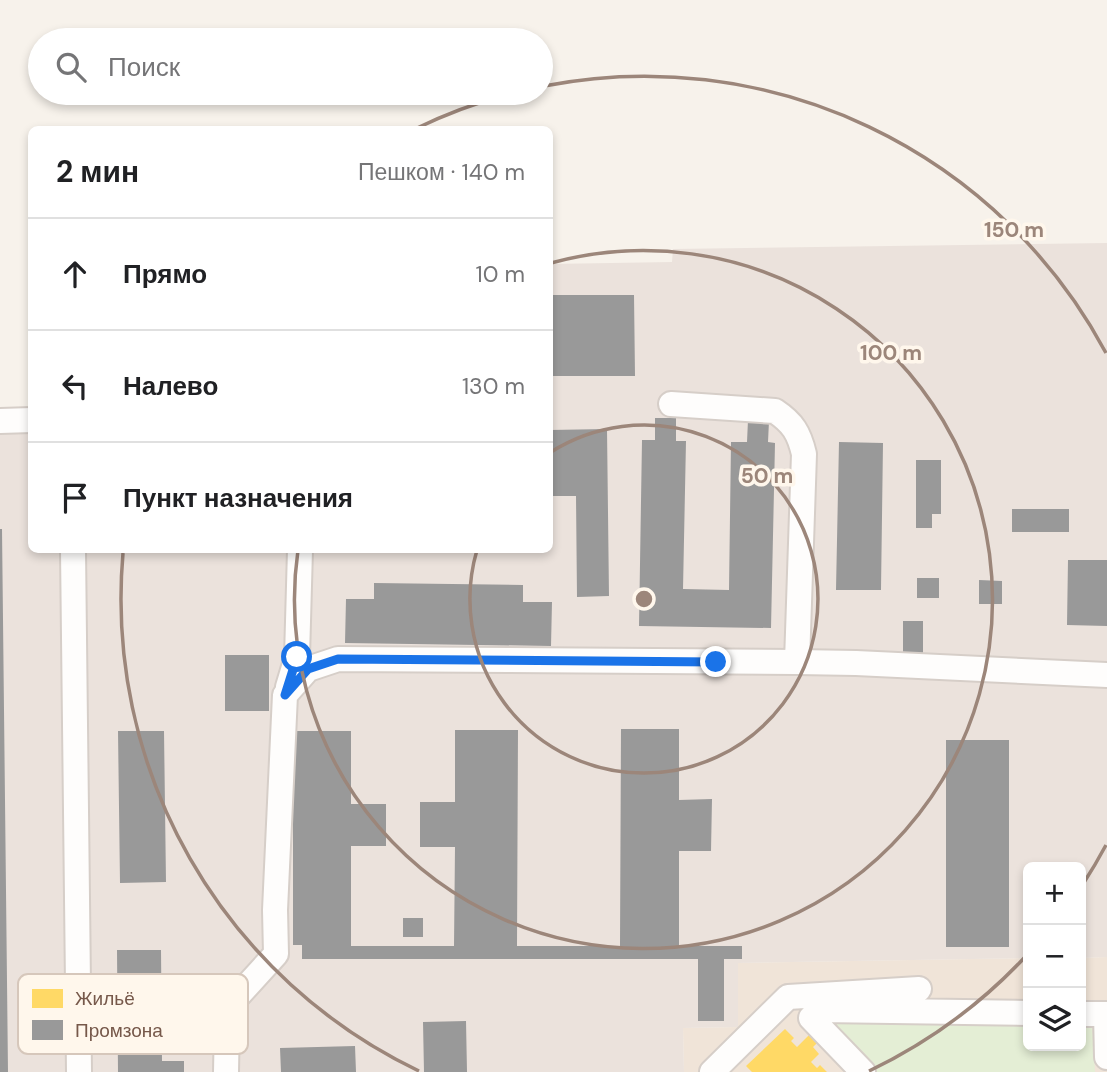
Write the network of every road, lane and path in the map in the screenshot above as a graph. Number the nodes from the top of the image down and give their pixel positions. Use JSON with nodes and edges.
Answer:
{"nodes":[{"id":1,"x":671,"y":404,"type":"dead end"},
{"id":2,"x":0,"y":421,"type":"edge"},
{"id":3,"x":28,"y":421,"type":"edge"},
{"id":4,"x":73,"y":553,"type":"edge"},
{"id":5,"x":300,"y":553,"type":"edge"},
{"id":6,"x":797,"y":662,"type":"junction"},
{"id":7,"x":1107,"y":675,"type":"edge"},
{"id":8,"x":285,"y":695,"type":"junction"},
{"id":9,"x":78,"y":974,"type":"edge"},
{"id":10,"x":248,"y":985,"type":"edge"},
{"id":11,"x":919,"y":989,"type":"dead end"},
{"id":12,"x":789,"y":997,"type":"junction"},
{"id":13,"x":1023,"y":1013,"type":"edge"},
{"id":14,"x":1086,"y":1014,"type":"edge"},
{"id":15,"x":811,"y":1018,"type":"junction"},
{"id":16,"x":79,"y":1054,"type":"edge"},
{"id":17,"x":226,"y":1054,"type":"edge"},
{"id":18,"x":1107,"y":1057,"type":"edge"},
{"id":19,"x":79,"y":1072,"type":"edge"},
{"id":20,"x":226,"y":1072,"type":"edge"},
{"id":21,"x":712,"y":1072,"type":"edge"},
{"id":22,"x":863,"y":1072,"type":"edge"}],
"edges":[{"from":1,"to":6,"type":"lane"},
{"from":2,"to":3,"type":"lane"},
{"from":4,"to":9,"type":"lane"},
{"from":5,"to":8,"type":"lane"},
{"from":6,"to":7,"type":"lane"},
{"from":6,"to":8,"type":"lane"},
{"from":8,"to":10,"type":"lane"},
{"from":11,"to":12,"type":"lane"},
{"from":12,"to":15,"type":"lane"},
{"from":12,"to":21,"type":"lane"},
{"from":13,"to":15,"type":"lane"},
{"from":14,"to":18,"type":"lane"},
{"from":15,"to":22,"type":"lane"},
{"from":16,"to":19,"type":"lane"},
{"from":17,"to":20,"type":"lane"}]}
